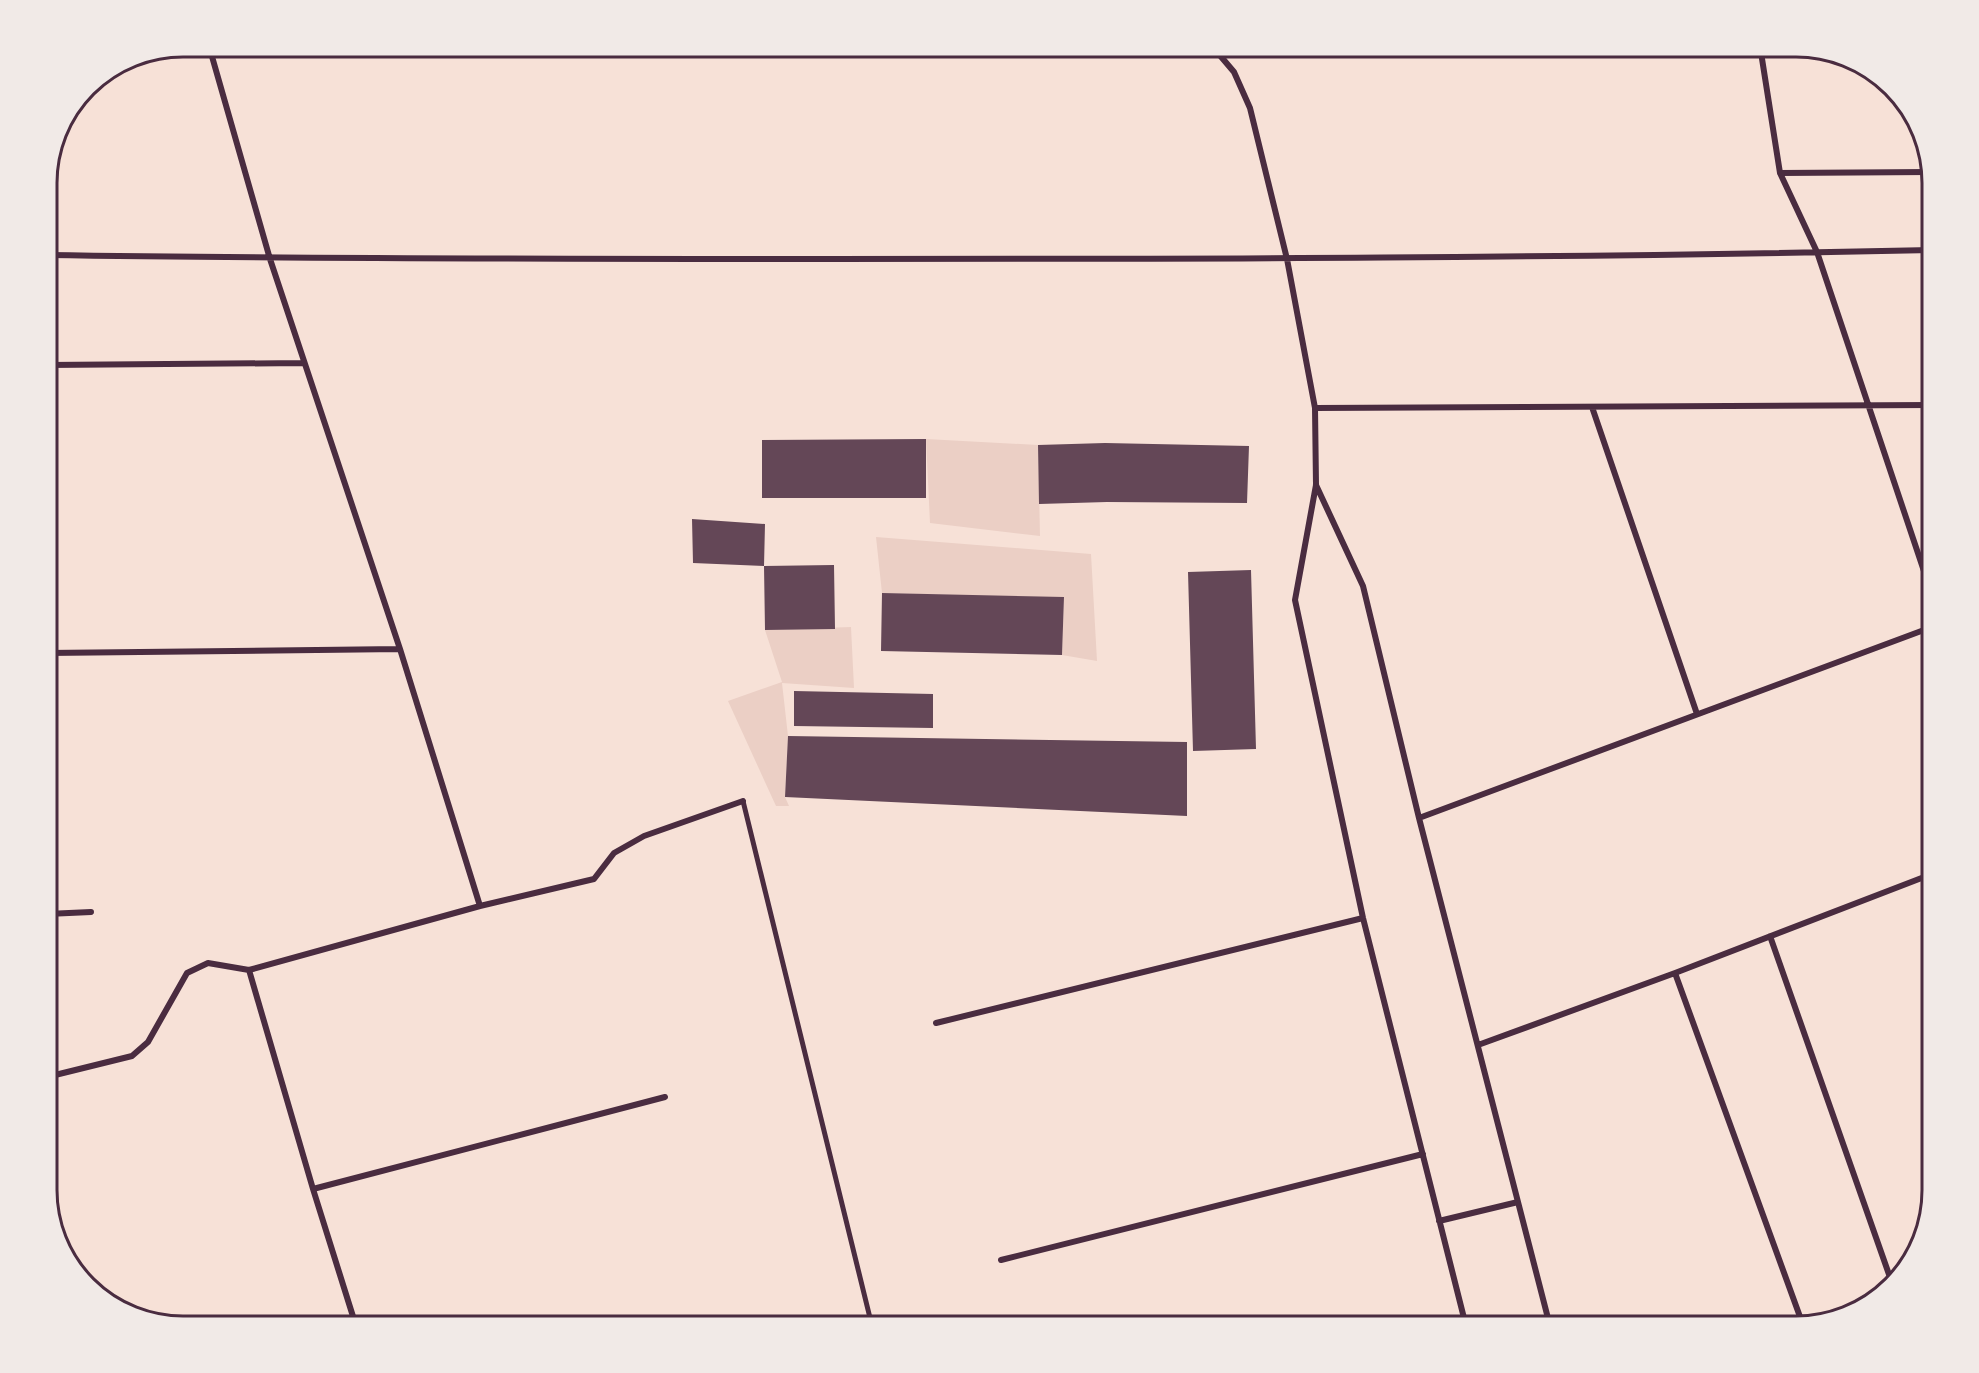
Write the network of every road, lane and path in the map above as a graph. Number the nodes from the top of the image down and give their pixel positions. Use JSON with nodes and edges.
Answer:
{"nodes":[{"id":1,"x":213,"y":57,"type":"edge"},
{"id":2,"x":1221,"y":57,"type":"edge"},
{"id":3,"x":1762,"y":57,"type":"edge"},
{"id":4,"x":1921,"y":172,"type":"edge"},
{"id":5,"x":1780,"y":173,"type":"junction"},
{"id":6,"x":1922,"y":250,"type":"edge"},
{"id":7,"x":1817,"y":252,"type":"junction"},
{"id":8,"x":57,"y":255,"type":"edge"},
{"id":9,"x":270,"y":259,"type":"junction"},
{"id":10,"x":1287,"y":259,"type":"junction"},
{"id":11,"x":303,"y":363,"type":"junction"},
{"id":12,"x":57,"y":365,"type":"edge"},
{"id":13,"x":1868,"y":404,"type":"junction"},
{"id":14,"x":1922,"y":405,"type":"edge"},
{"id":15,"x":1592,"y":407,"type":"junction"},
{"id":16,"x":1315,"y":408,"type":"junction"},
{"id":17,"x":1316,"y":484,"type":"junction"},
{"id":18,"x":1922,"y":565,"type":"edge"},
{"id":19,"x":1922,"y":631,"type":"edge"},
{"id":20,"x":400,"y":649,"type":"junction"},
{"id":21,"x":57,"y":652,"type":"edge"},
{"id":22,"x":1697,"y":714,"type":"junction"},
{"id":23,"x":742,"y":801,"type":"joint"},
{"id":24,"x":1419,"y":819,"type":"junction"},
{"id":25,"x":1922,"y":878,"type":"edge"},
{"id":26,"x":480,"y":906,"type":"junction"},
{"id":27,"x":91,"y":912,"type":"dead end"},
{"id":28,"x":57,"y":914,"type":"edge"},
{"id":29,"x":1363,"y":918,"type":"junction"},
{"id":30,"x":1770,"y":936,"type":"junction"},
{"id":31,"x":249,"y":970,"type":"junction"},
{"id":32,"x":1675,"y":973,"type":"junction"},
{"id":33,"x":936,"y":1023,"type":"dead end"},
{"id":34,"x":1478,"y":1045,"type":"junction"},
{"id":35,"x":57,"y":1075,"type":"edge"},
{"id":36,"x":665,"y":1097,"type":"dead end"},
{"id":37,"x":1423,"y":1154,"type":"junction"},
{"id":38,"x":313,"y":1189,"type":"junction"},
{"id":39,"x":1518,"y":1202,"type":"junction"},
{"id":40,"x":1439,"y":1221,"type":"junction"},
{"id":41,"x":1001,"y":1260,"type":"dead end"},
{"id":42,"x":1889,"y":1275,"type":"edge"},
{"id":43,"x":353,"y":1316,"type":"edge"},
{"id":44,"x":870,"y":1316,"type":"edge"},
{"id":45,"x":1463,"y":1316,"type":"edge"},
{"id":46,"x":1547,"y":1316,"type":"edge"},
{"id":47,"x":1800,"y":1316,"type":"edge"}],
"edges":[{"from":1,"to":9,"type":"street"},
{"from":2,"to":10,"type":"street"},
{"from":3,"to":5,"type":"street"},
{"from":4,"to":5,"type":"street"},
{"from":5,"to":7,"type":"street"},
{"from":6,"to":7,"type":"street"},
{"from":7,"to":10,"type":"street"},
{"from":7,"to":13,"type":"street"},
{"from":8,"to":9,"type":"street"},
{"from":9,"to":10,"type":"street"},
{"from":9,"to":11,"type":"street"},
{"from":10,"to":16,"type":"street"},
{"from":11,"to":12,"type":"street"},
{"from":11,"to":20,"type":"street"},
{"from":13,"to":14,"type":"street"},
{"from":13,"to":15,"type":"street"},
{"from":13,"to":18,"type":"street"},
{"from":15,"to":16,"type":"street"},
{"from":15,"to":22,"type":"street"},
{"from":16,"to":17,"type":"street"},
{"from":17,"to":24,"type":"street"},
{"from":17,"to":29,"type":"street"},
{"from":19,"to":22,"type":"street"},
{"from":20,"to":21,"type":"street"},
{"from":20,"to":26,"type":"street"},
{"from":22,"to":24,"type":"street"},
{"from":23,"to":26,"type":"street"},
{"from":23,"to":44,"type":"street"},
{"from":24,"to":34,"type":"street"},
{"from":25,"to":30,"type":"street"},
{"from":26,"to":31,"type":"street"},
{"from":27,"to":28,"type":"street"},
{"from":29,"to":33,"type":"street"},
{"from":29,"to":37,"type":"street"},
{"from":30,"to":32,"type":"street"},
{"from":30,"to":42,"type":"street"},
{"from":31,"to":35,"type":"street"},
{"from":31,"to":38,"type":"street"},
{"from":32,"to":34,"type":"street"},
{"from":32,"to":47,"type":"street"},
{"from":34,"to":39,"type":"street"},
{"from":36,"to":38,"type":"street"},
{"from":37,"to":40,"type":"street"},
{"from":37,"to":41,"type":"street"},
{"from":38,"to":43,"type":"street"},
{"from":39,"to":40,"type":"street"},
{"from":39,"to":46,"type":"street"},
{"from":40,"to":45,"type":"street"}]}
